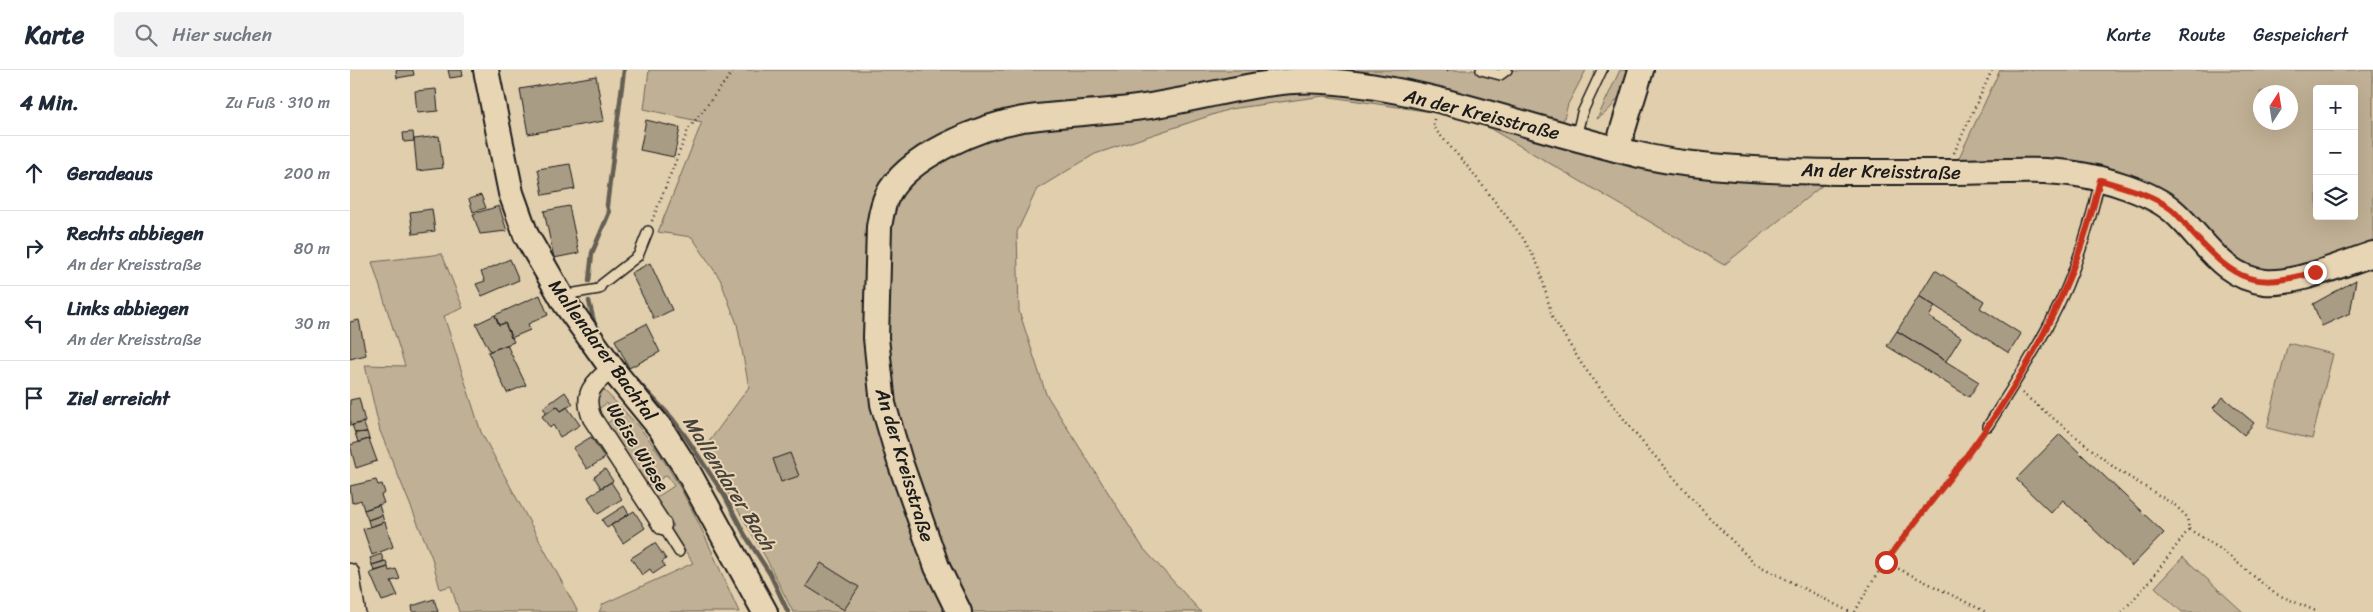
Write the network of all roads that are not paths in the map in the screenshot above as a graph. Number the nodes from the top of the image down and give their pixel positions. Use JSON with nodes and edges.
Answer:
{"nodes":[{"id":1,"x":486,"y":70,"type":"edge"},
{"id":2,"x":1481,"y":70,"type":"edge"},
{"id":3,"x":1507,"y":70,"type":"edge"},
{"id":4,"x":1602,"y":70,"type":"edge"},
{"id":5,"x":1641,"y":70,"type":"edge"},
{"id":6,"x":1576,"y":138,"type":"junction"},
{"id":7,"x":1617,"y":149,"type":"junction"},
{"id":8,"x":2100,"y":180,"type":"junction"},
{"id":9,"x":648,"y":231,"type":"road end"},
{"id":10,"x":2373,"y":254,"type":"edge"},
{"id":11,"x":565,"y":303,"type":"junction"},
{"id":12,"x":612,"y":368,"type":"junction"},
{"id":13,"x":1988,"y":426,"type":"road end"},
{"id":14,"x":662,"y":525,"type":"joint"},
{"id":15,"x":679,"y":552,"type":"dead end"},
{"id":16,"x":350,"y":573,"type":"edge"},
{"id":17,"x":356,"y":612,"type":"edge"},
{"id":18,"x":766,"y":612,"type":"edge"},
{"id":19,"x":959,"y":612,"type":"edge"}],
"edges":[{"from":1,"to":11,"type":"street","name":"Mallendarer Bachtal"},
{"from":2,"to":3,"type":"lane"},
{"from":4,"to":6,"type":"lane"},
{"from":5,"to":7,"type":"street"},
{"from":6,"to":7,"type":"street","name":"An der Kreisstraße"},
{"from":6,"to":19,"type":"street","name":"An der Kreisstraße"},
{"from":7,"to":8,"type":"street","name":"An der Kreisstraße"},
{"from":8,"to":10,"type":"street","name":"An der Kreisstraße"},
{"from":8,"to":13,"type":"lane"},
{"from":9,"to":11,"type":"lane"},
{"from":11,"to":12,"type":"street","name":"Mallendarer Bachtal"},
{"from":12,"to":14,"type":"street","name":"Weise Wiese"},
{"from":12,"to":18,"type":"street","name":"Mallendarer Bachtal"},
{"from":14,"to":15,"type":"lane"},
{"from":16,"to":17,"type":"street"}]}
